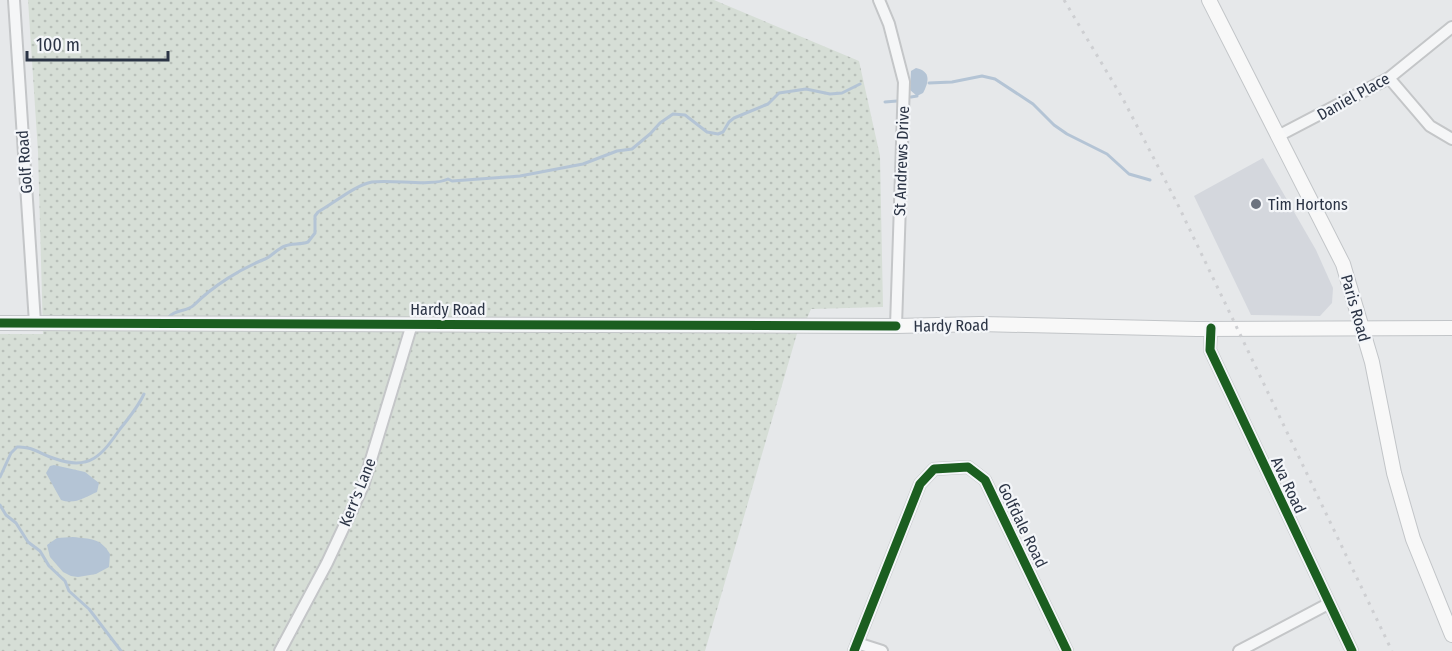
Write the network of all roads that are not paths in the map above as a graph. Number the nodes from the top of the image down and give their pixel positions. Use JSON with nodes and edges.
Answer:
{"nodes":[{"id":1,"x":14,"y":0,"type":"edge"},
{"id":2,"x":879,"y":0,"type":"edge"},
{"id":3,"x":1209,"y":0,"type":"edge"},
{"id":4,"x":1452,"y":27,"type":"edge"},
{"id":5,"x":1389,"y":78,"type":"junction"},
{"id":6,"x":1278,"y":136,"type":"junction"},
{"id":7,"x":1452,"y":139,"type":"edge"},
{"id":8,"x":0,"y":323,"type":"edge"},
{"id":9,"x":35,"y":323,"type":"junction"},
{"id":10,"x":412,"y":324,"type":"junction"},
{"id":11,"x":896,"y":326,"type":"junction"},
{"id":12,"x":1211,"y":328,"type":"junction"},
{"id":13,"x":1362,"y":328,"type":"junction"},
{"id":14,"x":1452,"y":328,"type":"edge"},
{"id":15,"x":1328,"y":604,"type":"junction"},
{"id":16,"x":1452,"y":635,"type":"edge"},
{"id":17,"x":856,"y":647,"type":"edge"},
{"id":18,"x":279,"y":651,"type":"edge"},
{"id":19,"x":882,"y":651,"type":"edge"},
{"id":20,"x":1067,"y":651,"type":"edge"},
{"id":21,"x":1239,"y":651,"type":"edge"},
{"id":22,"x":1352,"y":651,"type":"edge"}],
"edges":[{"from":1,"to":9,"type":"street","name":"Golf Road"},
{"from":2,"to":11,"type":"street","name":"St Andrews Drive"},
{"from":3,"to":6,"type":"main road","name":"Paris Road"},
{"from":4,"to":5,"type":"street","name":"Daniel Place"},
{"from":5,"to":6,"type":"street","name":"Daniel Place"},
{"from":5,"to":7,"type":"street"},
{"from":6,"to":13,"type":"main road","name":"Paris Road"},
{"from":8,"to":9,"type":"main road","name":"Hardy Road"},
{"from":9,"to":10,"type":"main road","name":"Hardy Road"},
{"from":10,"to":11,"type":"main road","name":"Hardy Road"},
{"from":10,"to":18,"type":"street","name":"Kerr's Lane"},
{"from":11,"to":12,"type":"main road","name":"Hardy Road"},
{"from":12,"to":13,"type":"main road","name":"Hardy Road"},
{"from":12,"to":15,"type":"street","name":"Ava Road"},
{"from":13,"to":14,"type":"main road","name":"Hardy Road"},
{"from":13,"to":16,"type":"main road","name":"Paris Road"},
{"from":15,"to":21,"type":"street"},
{"from":15,"to":22,"type":"street","name":"Ava Road"},
{"from":17,"to":19,"type":"street"},
{"from":17,"to":20,"type":"street","name":"Golfdale Road"}]}
